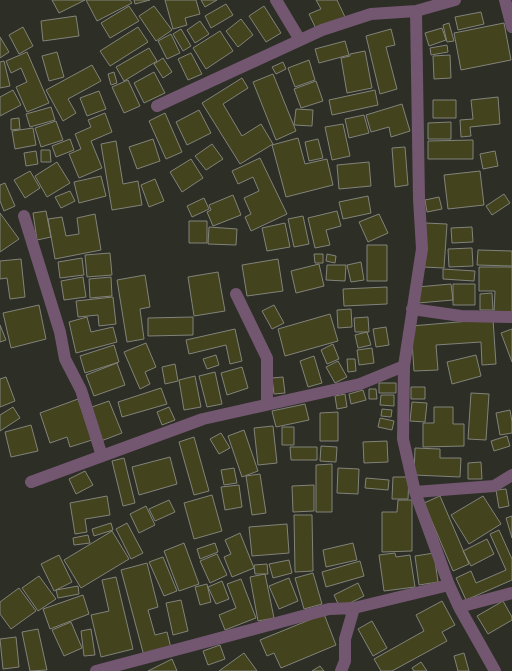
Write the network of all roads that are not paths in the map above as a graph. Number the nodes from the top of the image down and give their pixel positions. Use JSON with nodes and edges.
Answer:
{"nodes":[{"id":1,"x":276,"y":0,"type":"edge"},
{"id":2,"x":455,"y":0,"type":"edge"},
{"id":3,"x":505,"y":0,"type":"edge"},
{"id":4,"x":416,"y":11,"type":"junction"},
{"id":5,"x":512,"y":27,"type":"edge"},
{"id":6,"x":300,"y":40,"type":"junction"},
{"id":7,"x":157,"y":106,"type":"dead end"},
{"id":8,"x":24,"y":216,"type":"dead end"},
{"id":9,"x":236,"y":294,"type":"dead end"},
{"id":10,"x":412,"y":310,"type":"junction"},
{"id":11,"x":512,"y":317,"type":"edge"},
{"id":12,"x":404,"y":366,"type":"junction"},
{"id":13,"x":267,"y":404,"type":"junction"},
{"id":14,"x":102,"y":456,"type":"junction"},
{"id":15,"x":512,"y":475,"type":"edge"},
{"id":16,"x":31,"y":482,"type":"dead end"},
{"id":17,"x":415,"y":492,"type":"junction"},
{"id":18,"x":449,"y":584,"type":"junction"},
{"id":19,"x":512,"y":592,"type":"edge"},
{"id":20,"x":458,"y":607,"type":"junction"},
{"id":21,"x":354,"y":608,"type":"junction"},
{"id":22,"x":96,"y":671,"type":"edge"},
{"id":23,"x":341,"y":671,"type":"edge"},
{"id":24,"x":495,"y":671,"type":"edge"}],
"edges":[{"from":1,"to":6,"type":"street"},
{"from":2,"to":4,"type":"street"},
{"from":3,"to":5,"type":"street"},
{"from":4,"to":6,"type":"street"},
{"from":4,"to":10,"type":"street"},
{"from":6,"to":7,"type":"street"},
{"from":8,"to":14,"type":"street"},
{"from":9,"to":13,"type":"street"},
{"from":10,"to":11,"type":"street"},
{"from":10,"to":12,"type":"street"},
{"from":12,"to":13,"type":"street"},
{"from":12,"to":17,"type":"street"},
{"from":13,"to":14,"type":"street"},
{"from":14,"to":16,"type":"street"},
{"from":15,"to":17,"type":"street"},
{"from":17,"to":18,"type":"street"},
{"from":18,"to":20,"type":"street"},
{"from":18,"to":21,"type":"street"},
{"from":19,"to":20,"type":"street"},
{"from":20,"to":24,"type":"street"},
{"from":21,"to":22,"type":"street"},
{"from":21,"to":23,"type":"street"}]}
